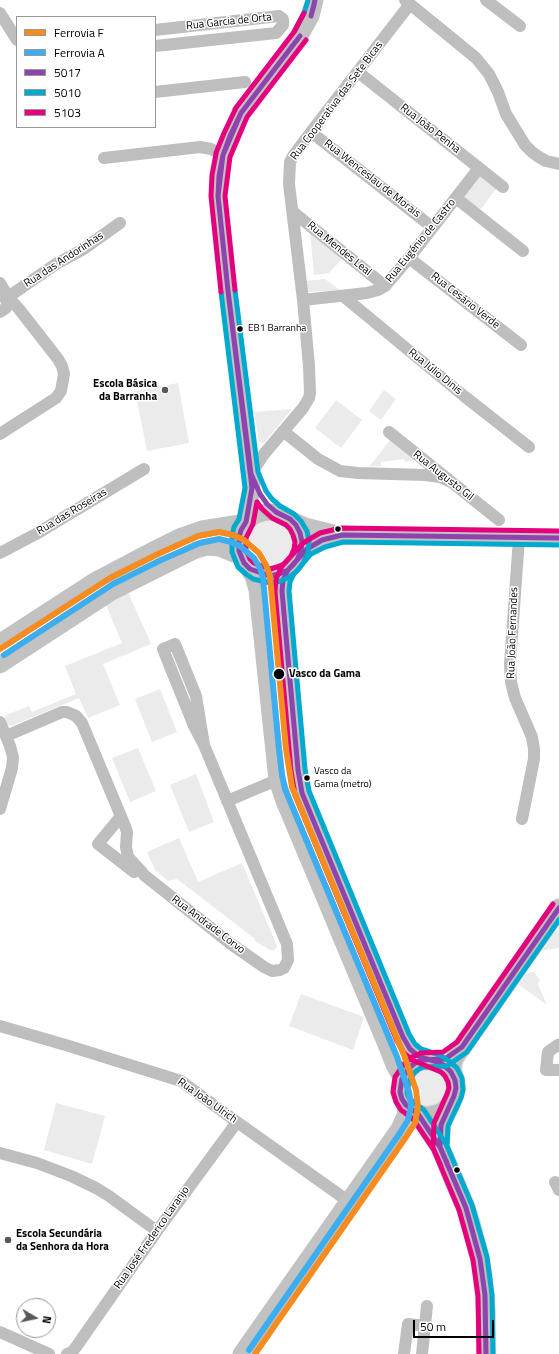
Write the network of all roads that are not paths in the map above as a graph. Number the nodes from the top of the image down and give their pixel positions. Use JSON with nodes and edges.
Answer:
{"nodes":[{"id":1,"x":315,"y":0,"type":"edge"},
{"id":2,"x":486,"y":0,"type":"edge"},
{"id":3,"x":407,"y":2,"type":"edge"},
{"id":4,"x":0,"y":12,"type":"edge"},
{"id":5,"x":520,"y":26,"type":"dead end"},
{"id":6,"x":156,"y":30,"type":"edge"},
{"id":7,"x":16,"y":38,"type":"edge"},
{"id":8,"x":156,"y":46,"type":"edge"},
{"id":9,"x":358,"y":72,"type":"junction"},
{"id":10,"x":245,"y":82,"type":"dead end"},
{"id":11,"x":156,"y":92,"type":"edge"},
{"id":12,"x":311,"y":132,"type":"junction"},
{"id":13,"x":223,"y":155,"type":"junction"},
{"id":14,"x":104,"y":158,"type":"dead end"},
{"id":15,"x":559,"y":164,"type":"edge"},
{"id":16,"x":479,"y":168,"type":"junction"},
{"id":17,"x":503,"y":187,"type":"dead end"},
{"id":18,"x":456,"y":198,"type":"junction"},
{"id":19,"x":293,"y":212,"type":"junction"},
{"id":20,"x":120,"y":223,"type":"dead end"},
{"id":21,"x":432,"y":227,"type":"junction"},
{"id":22,"x":523,"y":251,"type":"dead end"},
{"id":23,"x":409,"y":258,"type":"junction"},
{"id":24,"x":0,"y":283,"type":"edge"},
{"id":25,"x":385,"y":286,"type":"junction"},
{"id":26,"x":4,"y":296,"type":"edge"},
{"id":27,"x":343,"y":296,"type":"junction"},
{"id":28,"x":303,"y":300,"type":"junction"},
{"id":29,"x":0,"y":312,"type":"edge"},
{"id":30,"x":521,"y":345,"type":"dead end"},
{"id":31,"x":284,"y":431,"type":"junction"},
{"id":32,"x":389,"y":432,"type":"dead end"},
{"id":33,"x":0,"y":434,"type":"edge"},
{"id":34,"x":529,"y":447,"type":"dead end"},
{"id":35,"x":144,"y":468,"type":"dead end"},
{"id":36,"x":251,"y":474,"type":"junction"},
{"id":37,"x":449,"y":481,"type":"junction"},
{"id":38,"x":283,"y":515,"type":"junction"},
{"id":39,"x":499,"y":520,"type":"dead end"},
{"id":40,"x":246,"y":522,"type":"junction"},
{"id":41,"x":342,"y":535,"type":"junction"},
{"id":42,"x":519,"y":538,"type":"junction"},
{"id":43,"x":559,"y":538,"type":"edge"},
{"id":44,"x":0,"y":553,"type":"edge"},
{"id":45,"x":243,"y":560,"type":"junction"},
{"id":46,"x":293,"y":565,"type":"junction"},
{"id":47,"x":0,"y":642,"type":"edge"},
{"id":48,"x":0,"y":665,"type":"edge"},
{"id":49,"x":0,"y":722,"type":"edge"},
{"id":50,"x":6,"y":736,"type":"junction"},
{"id":51,"x":204,"y":745,"type":"junction"},
{"id":52,"x":277,"y":780,"type":"junction"},
{"id":53,"x":227,"y":801,"type":"junction"},
{"id":54,"x":0,"y":809,"type":"edge"},
{"id":55,"x":121,"y":816,"type":"junction"},
{"id":56,"x":522,"y":819,"type":"dead end"},
{"id":57,"x":144,"y":875,"type":"junction"},
{"id":58,"x":559,"y":908,"type":"edge"},
{"id":59,"x":0,"y":1026,"type":"edge"},
{"id":60,"x":559,"y":1046,"type":"edge"},
{"id":61,"x":462,"y":1047,"type":"junction"},
{"id":62,"x":432,"y":1060,"type":"junction"},
{"id":63,"x":559,"y":1070,"type":"edge"},
{"id":64,"x":402,"y":1079,"type":"junction"},
{"id":65,"x":455,"y":1080,"type":"junction"},
{"id":66,"x":451,"y":1104,"type":"junction"},
{"id":67,"x":412,"y":1109,"type":"junction"},
{"id":68,"x":237,"y":1122,"type":"junction"},
{"id":69,"x":440,"y":1147,"type":"junction"},
{"id":70,"x":0,"y":1153,"type":"edge"},
{"id":71,"x":348,"y":1201,"type":"junction"},
{"id":72,"x":157,"y":1231,"type":"junction"},
{"id":73,"x":427,"y":1306,"type":"dead end"},
{"id":74,"x":426,"y":1326,"type":"junction"},
{"id":75,"x":0,"y":1332,"type":"edge"},
{"id":76,"x":49,"y":1354,"type":"edge"},
{"id":77,"x":68,"y":1354,"type":"edge"},
{"id":78,"x":242,"y":1354,"type":"edge"},
{"id":79,"x":404,"y":1354,"type":"edge"},
{"id":80,"x":422,"y":1354,"type":"edge"},
{"id":81,"x":486,"y":1354,"type":"edge"}],
"edges":[{"from":1,"to":13,"type":"main road"},
{"from":2,"to":5,"type":"street"},
{"from":3,"to":9,"type":"street","name":"Rua Cooperativa das Sete Bicas"},
{"from":3,"to":15,"type":"street"},
{"from":4,"to":7,"type":"street"},
{"from":6,"to":8,"type":"street","name":"Rua Garcia de Orta"},
{"from":9,"to":12,"type":"street","name":"Rua Cooperativa das Sete Bicas"},
{"from":9,"to":16,"type":"street","name":"Rua João Penha"},
{"from":10,"to":11,"type":"street"},
{"from":12,"to":19,"type":"street","name":"Rua Cooperativa das Sete Bicas"},
{"from":12,"to":21,"type":"street","name":"Rua Wenceslau de Morais"},
{"from":13,"to":14,"type":"street"},
{"from":13,"to":36,"type":"main road"},
{"from":16,"to":17,"type":"street","name":"Rua João Penha"},
{"from":16,"to":18,"type":"street","name":"Rua Eugénio de Castro"},
{"from":18,"to":21,"type":"street","name":"Rua Eugénio de Castro"},
{"from":18,"to":22,"type":"street"},
{"from":19,"to":25,"type":"street","name":"Rua Mendes Leal"},
{"from":19,"to":28,"type":"street","name":"Rua Cooperativa das Sete Bicas"},
{"from":20,"to":26,"type":"street","name":"Rua das Andorinhas"},
{"from":21,"to":23,"type":"street","name":"Rua Eugénio de Castro"},
{"from":23,"to":25,"type":"street","name":"Rua Eugénio de Castro"},
{"from":23,"to":30,"type":"street","name":"Rua Cesário Verde"},
{"from":24,"to":26,"type":"street"},
{"from":25,"to":27,"type":"street","name":"Rua Eugénio de Castro"},
{"from":26,"to":29,"type":"street","name":"Rua das Andorinhas"},
{"from":26,"to":33,"type":"street"},
{"from":27,"to":28,"type":"street","name":"Rua Eugénio de Castro"},
{"from":27,"to":34,"type":"street","name":"Rua Júlio Dinis"},
{"from":28,"to":31,"type":"street","name":"Rua Cooperativa das Sete Bicas"},
{"from":31,"to":36,"type":"street","name":"Rua Cooperativa das Sete Bicas"},
{"from":31,"to":37,"type":"street"},
{"from":32,"to":37,"type":"street","name":"Rua Augusto Gil"},
{"from":35,"to":44,"type":"street","name":"Rua das Roseiras"},
{"from":36,"to":38,"type":"main road"},
{"from":36,"to":40,"type":"main road"},
{"from":37,"to":39,"type":"street","name":"Rua Augusto Gil"},
{"from":38,"to":40,"type":"main road"},
{"from":38,"to":41,"type":"main road"},
{"from":38,"to":46,"type":"main road"},
{"from":40,"to":45,"type":"main road"},
{"from":40,"to":47,"type":"main road"},
{"from":41,"to":42,"type":"main road"},
{"from":41,"to":46,"type":"main road"},
{"from":42,"to":43,"type":"main road"},
{"from":42,"to":56,"type":"street","name":"Rua João Fernandes"},
{"from":45,"to":46,"type":"main road"},
{"from":45,"to":48,"type":"main road"},
{"from":45,"to":52,"type":"main road"},
{"from":46,"to":62,"type":"main road"},
{"from":49,"to":50,"type":"street"},
{"from":50,"to":54,"type":"street"},
{"from":50,"to":55,"type":"street","name":"Rua Andrade Corvo"},
{"from":51,"to":51,"type":"street","name":"Rua Andrade Corvo"},
{"from":51,"to":53,"type":"street","name":"Rua Andrade Corvo"},
{"from":52,"to":53,"type":"street"},
{"from":52,"to":64,"type":"main road"},
{"from":53,"to":57,"type":"street","name":"Rua Andrade Corvo"},
{"from":55,"to":57,"type":"street","name":"Rua Andrade Corvo"},
{"from":55,"to":57,"type":"street"},
{"from":58,"to":61,"type":"main road"},
{"from":59,"to":68,"type":"street","name":"Rua João Ulrich"},
{"from":60,"to":63,"type":"street"},
{"from":61,"to":62,"type":"main road"},
{"from":61,"to":65,"type":"main road"},
{"from":62,"to":64,"type":"main road"},
{"from":62,"to":65,"type":"main road"},
{"from":64,"to":67,"type":"main road"},
{"from":65,"to":66,"type":"main road"},
{"from":66,"to":67,"type":"main road"},
{"from":66,"to":69,"type":"main road"},
{"from":67,"to":69,"type":"main road"},
{"from":67,"to":71,"type":"main road"},
{"from":68,"to":71,"type":"street","name":"Rua João Ulrich"},
{"from":68,"to":72,"type":"street","name":"Rua José Frederico Laranjo"},
{"from":69,"to":81,"type":"main road"},
{"from":70,"to":72,"type":"street"},
{"from":71,"to":78,"type":"main road"},
{"from":72,"to":77,"type":"street","name":"Rua José Frederico Laranjo"},
{"from":73,"to":74,"type":"street"},
{"from":74,"to":79,"type":"street"},
{"from":74,"to":80,"type":"street"},
{"from":75,"to":76,"type":"street"}]}
